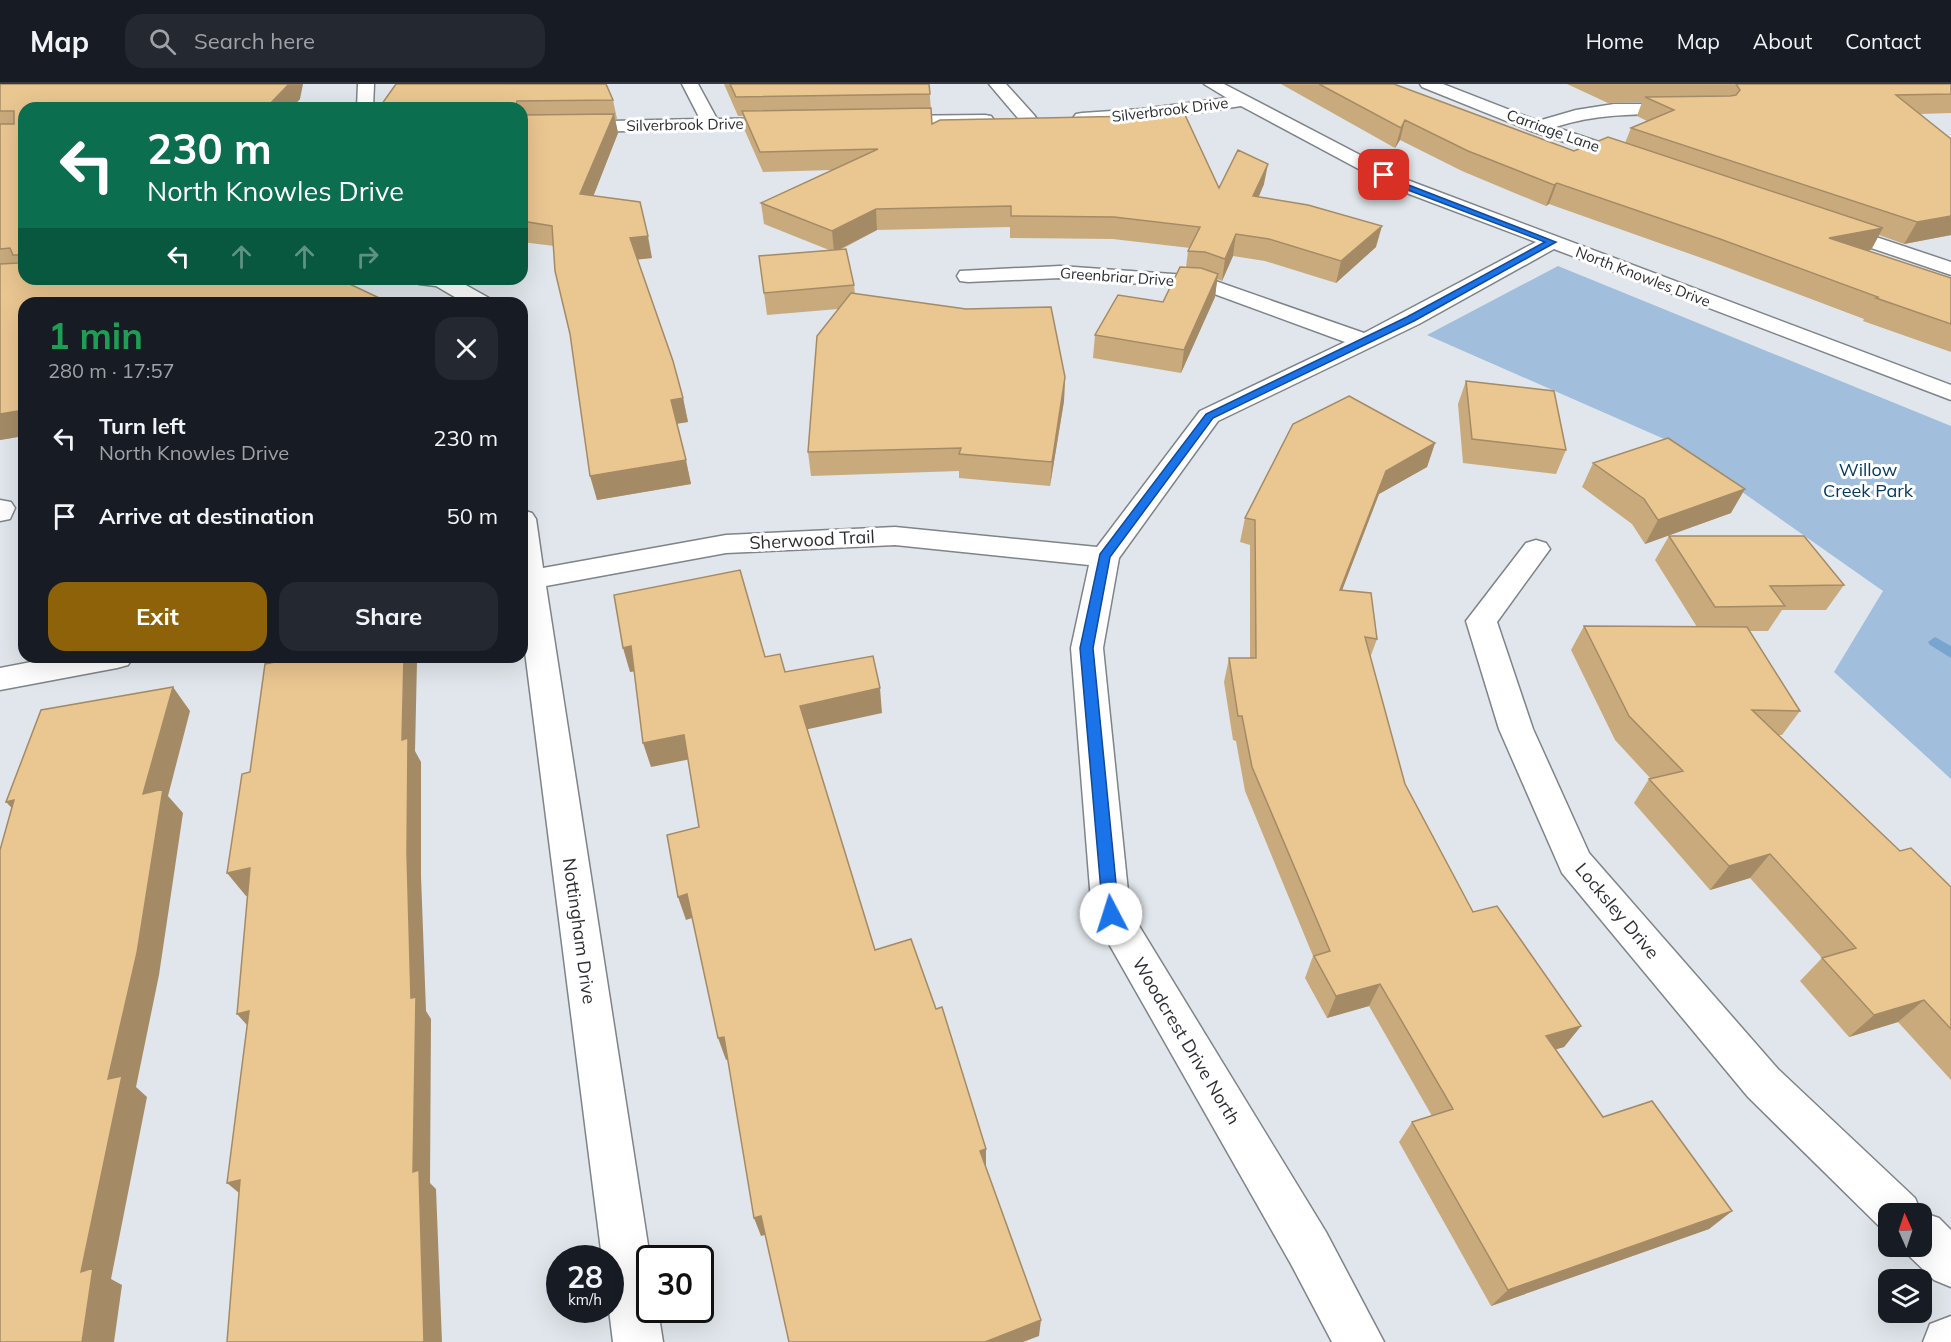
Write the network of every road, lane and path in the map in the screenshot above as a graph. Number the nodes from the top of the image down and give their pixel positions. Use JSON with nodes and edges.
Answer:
{"nodes":[{"id":1,"x":366,"y":84,"type":"edge"},
{"id":2,"x":690,"y":84,"type":"edge"},
{"id":3,"x":997,"y":84,"type":"edge"},
{"id":4,"x":1212,"y":84,"type":"edge"},
{"id":5,"x":1428,"y":84,"type":"edge"},
{"id":6,"x":1242,"y":101,"type":"junction"},
{"id":7,"x":365,"y":102,"type":"edge"},
{"id":8,"x":1697,"y":108,"type":"edge"},
{"id":9,"x":1063,"y":118,"type":"edge"},
{"id":10,"x":875,"y":122,"type":"edge"},
{"id":11,"x":805,"y":123,"type":"edge"},
{"id":12,"x":711,"y":125,"type":"junction"},
{"id":13,"x":1537,"y":127,"type":"junction"},
{"id":14,"x":528,"y":128,"type":"edge"},
{"id":15,"x":1649,"y":165,"type":"edge"},
{"id":16,"x":1817,"y":223,"type":"edge"},
{"id":17,"x":1552,"y":242,"type":"junction"},
{"id":18,"x":1951,"y":269,"type":"edge"},
{"id":19,"x":968,"y":276,"type":"dead end"},
{"id":20,"x":450,"y":285,"type":"edge"},
{"id":21,"x":471,"y":297,"type":"edge"},
{"id":22,"x":1365,"y":341,"type":"junction"},
{"id":23,"x":1951,"y":393,"type":"edge"},
{"id":24,"x":1536,"y":549,"type":"dead end"},
{"id":25,"x":1105,"y":557,"type":"junction"},
{"id":26,"x":528,"y":580,"type":"edge"},
{"id":27,"x":528,"y":594,"type":"edge"},
{"id":28,"x":85,"y":663,"type":"edge"},
{"id":29,"x":0,"y":679,"type":"edge"},
{"id":30,"x":1888,"y":1203,"type":"edge"},
{"id":31,"x":1932,"y":1245,"type":"edge"},
{"id":32,"x":1951,"y":1263,"type":"edge"},
{"id":33,"x":638,"y":1342,"type":"edge"},
{"id":34,"x":1359,"y":1342,"type":"edge"}],
"edges":[{"from":1,"to":7,"type":"street"},
{"from":2,"to":12,"type":"street"},
{"from":3,"to":10,"type":"street"},
{"from":4,"to":6,"type":"street","name":"North Knowles Drive"},
{"from":5,"to":13,"type":"street","name":"Carriage Lane"},
{"from":6,"to":9,"type":"street","name":"Silverbrook Drive"},
{"from":6,"to":17,"type":"street","name":"North Knowles Drive"},
{"from":8,"to":13,"type":"street"},
{"from":11,"to":12,"type":"street","name":"Silverbrook Drive"},
{"from":12,"to":14,"type":"street","name":"Silverbrook Drive"},
{"from":13,"to":15,"type":"street","name":"Carriage Lane"},
{"from":16,"to":18,"type":"street"},
{"from":17,"to":22,"type":"street","name":"Woodcrest Drive North"},
{"from":17,"to":23,"type":"street","name":"North Knowles Drive"},
{"from":19,"to":22,"type":"street","name":"Greenbriar Drive"},
{"from":20,"to":21,"type":"street"},
{"from":22,"to":25,"type":"street","name":"Woodcrest Drive North"},
{"from":24,"to":30,"type":"street","name":"Locksley Drive"},
{"from":25,"to":26,"type":"street","name":"Sherwood Trail"},
{"from":25,"to":34,"type":"street","name":"Woodcrest Drive North"},
{"from":27,"to":33,"type":"street","name":"Nottingham Drive"},
{"from":28,"to":29,"type":"street"},
{"from":31,"to":32,"type":"street"}]}
